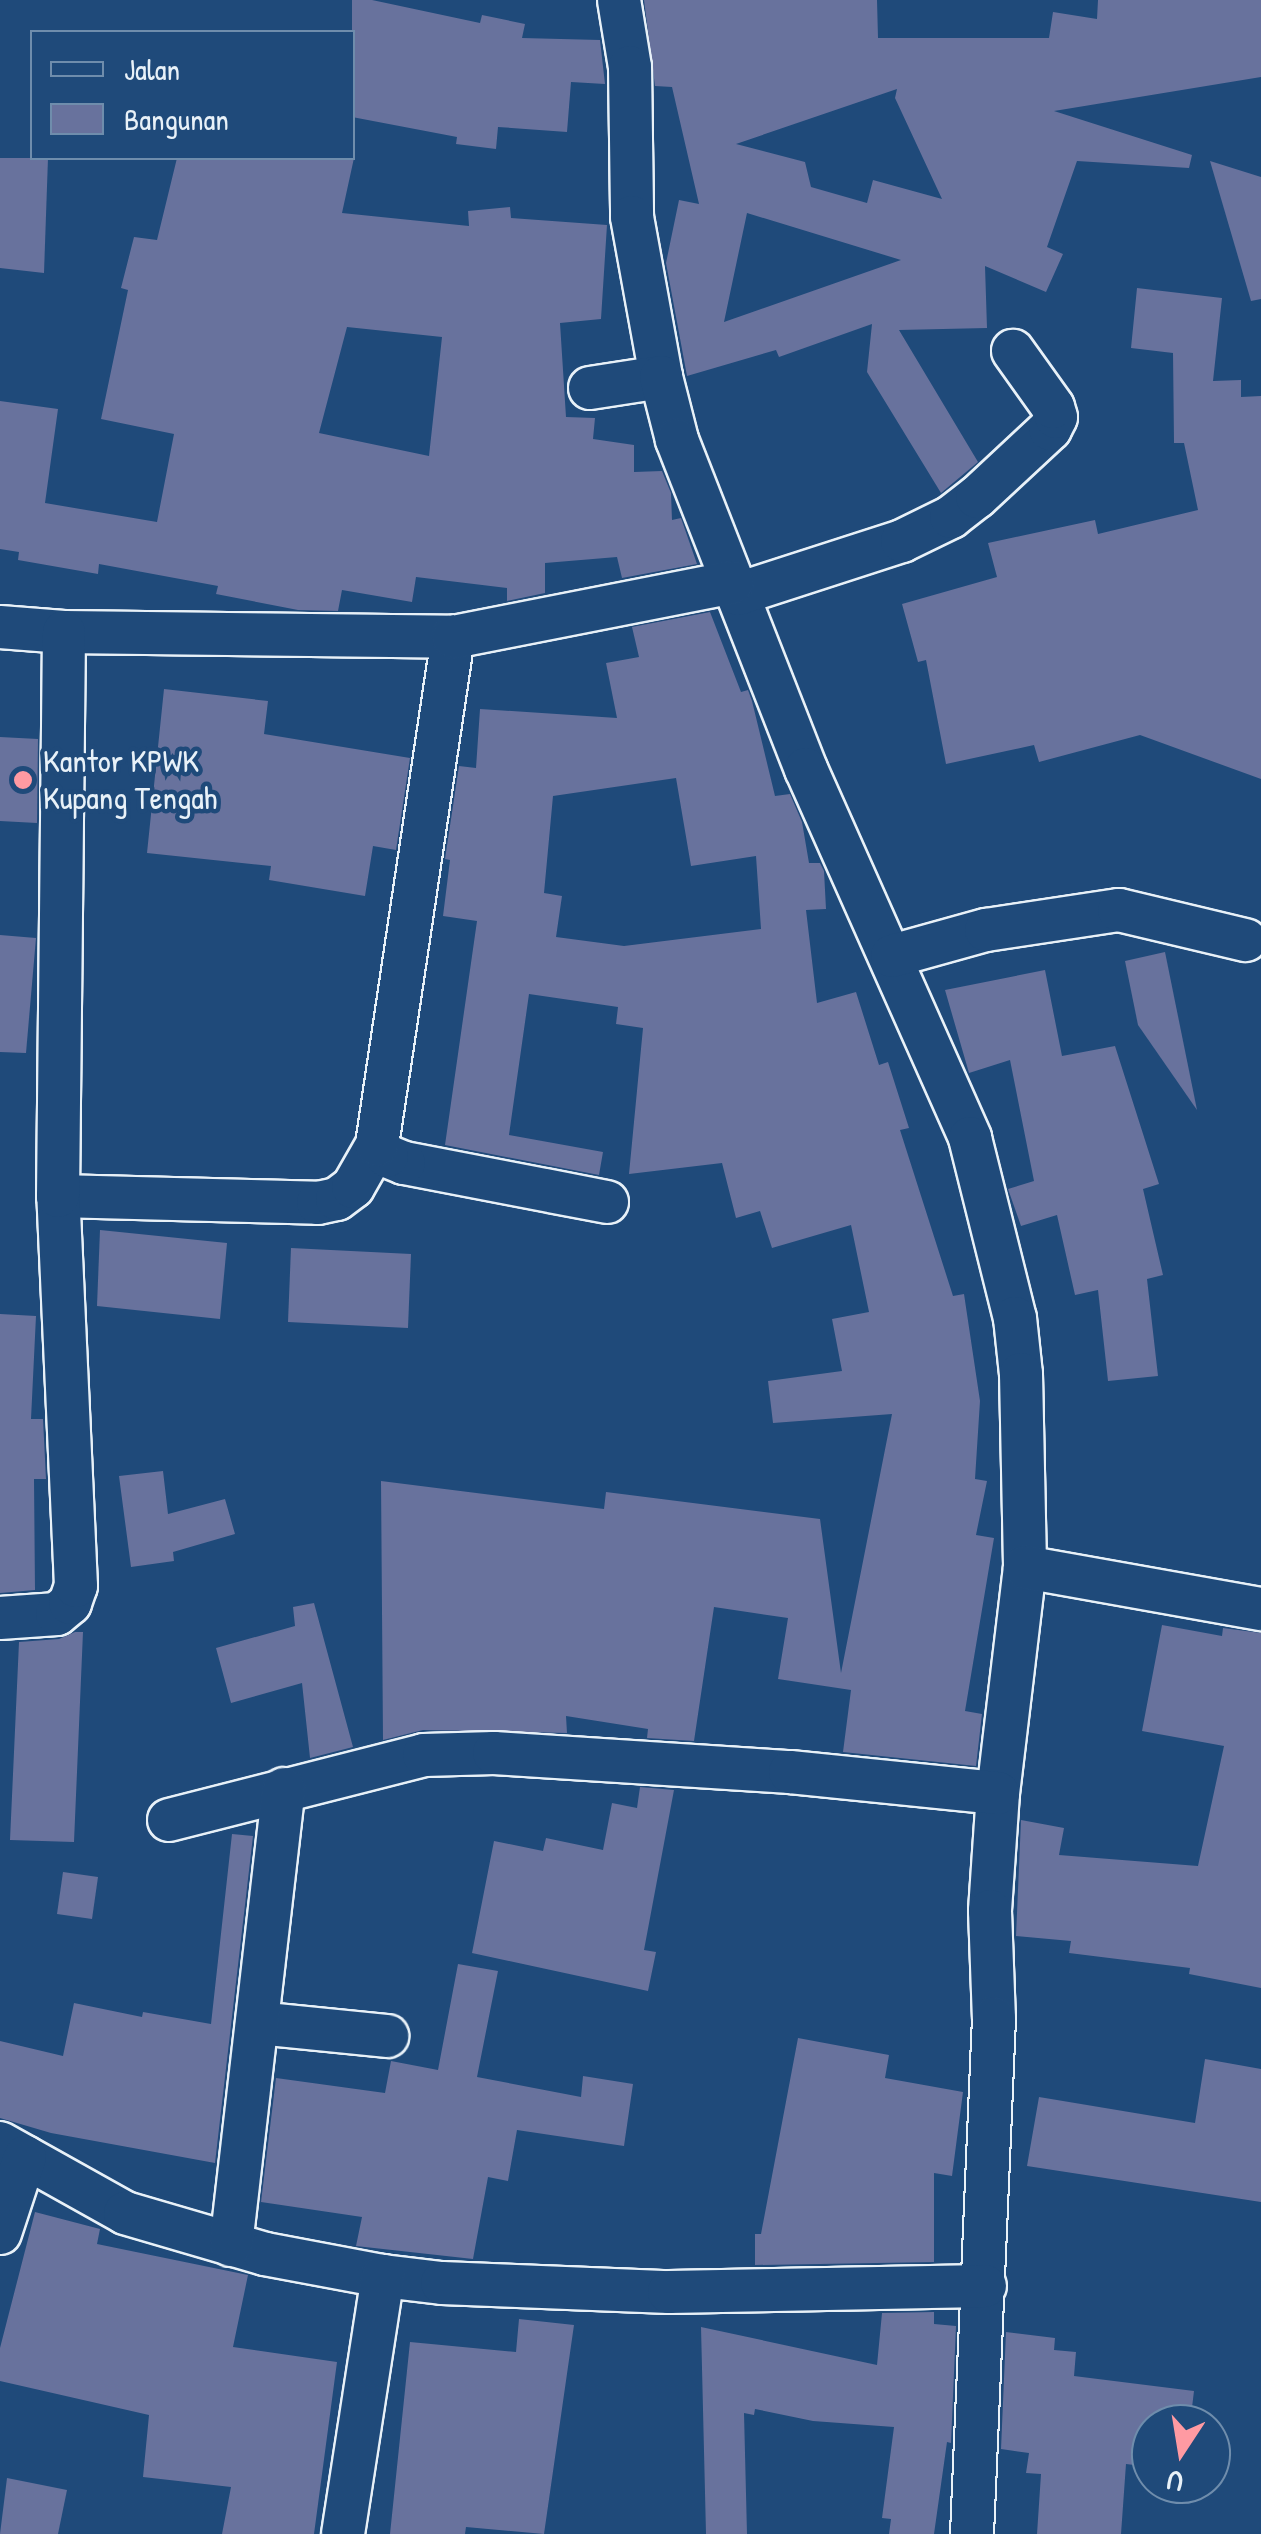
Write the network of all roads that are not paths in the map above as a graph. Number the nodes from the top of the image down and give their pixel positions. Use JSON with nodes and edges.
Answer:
{"nodes":[{"id":1,"x":618,"y":0,"type":"edge"},
{"id":2,"x":1013,"y":352,"type":"dead end"},
{"id":3,"x":661,"y":377,"type":"junction"},
{"id":4,"x":590,"y":388,"type":"dead end"},
{"id":5,"x":735,"y":588,"type":"junction"},
{"id":6,"x":0,"y":627,"type":"edge"},
{"id":7,"x":64,"y":632,"type":"junction"},
{"id":8,"x":453,"y":637,"type":"junction"},
{"id":9,"x":1245,"y":940,"type":"dead end"},
{"id":10,"x":892,"y":956,"type":"junction"},
{"id":11,"x":376,"y":1145,"type":"junction"},
{"id":12,"x":58,"y":1196,"type":"junction"},
{"id":13,"x":607,"y":1202,"type":"dead end"},
{"id":14,"x":1025,"y":1567,"type":"junction"},
{"id":15,"x":1261,"y":1609,"type":"edge"},
{"id":16,"x":0,"y":1618,"type":"edge"},
{"id":17,"x":284,"y":1789,"type":"junction"},
{"id":18,"x":998,"y":1793,"type":"junction"},
{"id":19,"x":169,"y":1820,"type":"dead end"},
{"id":20,"x":257,"y":2023,"type":"junction"},
{"id":21,"x":387,"y":2036,"type":"dead end"},
{"id":22,"x":12,"y":2150,"type":"edge"},
{"id":23,"x":0,"y":2232,"type":"edge"},
{"id":24,"x":232,"y":2246,"type":"junction"},
{"id":25,"x":382,"y":2276,"type":"junction"},
{"id":26,"x":986,"y":2286,"type":"junction"},
{"id":27,"x":343,"y":2534,"type":"edge"},
{"id":28,"x":972,"y":2534,"type":"edge"}],
"edges":[{"from":1,"to":3,"type":"street"},
{"from":2,"to":5,"type":"street"},
{"from":3,"to":4,"type":"street"},
{"from":3,"to":5,"type":"street"},
{"from":5,"to":8,"type":"street"},
{"from":5,"to":10,"type":"street"},
{"from":6,"to":7,"type":"street"},
{"from":7,"to":8,"type":"street"},
{"from":7,"to":12,"type":"street"},
{"from":8,"to":11,"type":"street"},
{"from":9,"to":10,"type":"street"},
{"from":10,"to":14,"type":"street"},
{"from":11,"to":12,"type":"street"},
{"from":11,"to":13,"type":"street"},
{"from":12,"to":16,"type":"street"},
{"from":14,"to":15,"type":"street"},
{"from":14,"to":18,"type":"street"},
{"from":17,"to":18,"type":"street"},
{"from":17,"to":19,"type":"street"},
{"from":17,"to":20,"type":"street"},
{"from":18,"to":26,"type":"street"},
{"from":20,"to":21,"type":"street"},
{"from":20,"to":24,"type":"street"},
{"from":22,"to":23,"type":"street"},
{"from":22,"to":24,"type":"street"},
{"from":24,"to":25,"type":"street"},
{"from":25,"to":26,"type":"street"},
{"from":25,"to":27,"type":"street"},
{"from":26,"to":28,"type":"street"}]}
